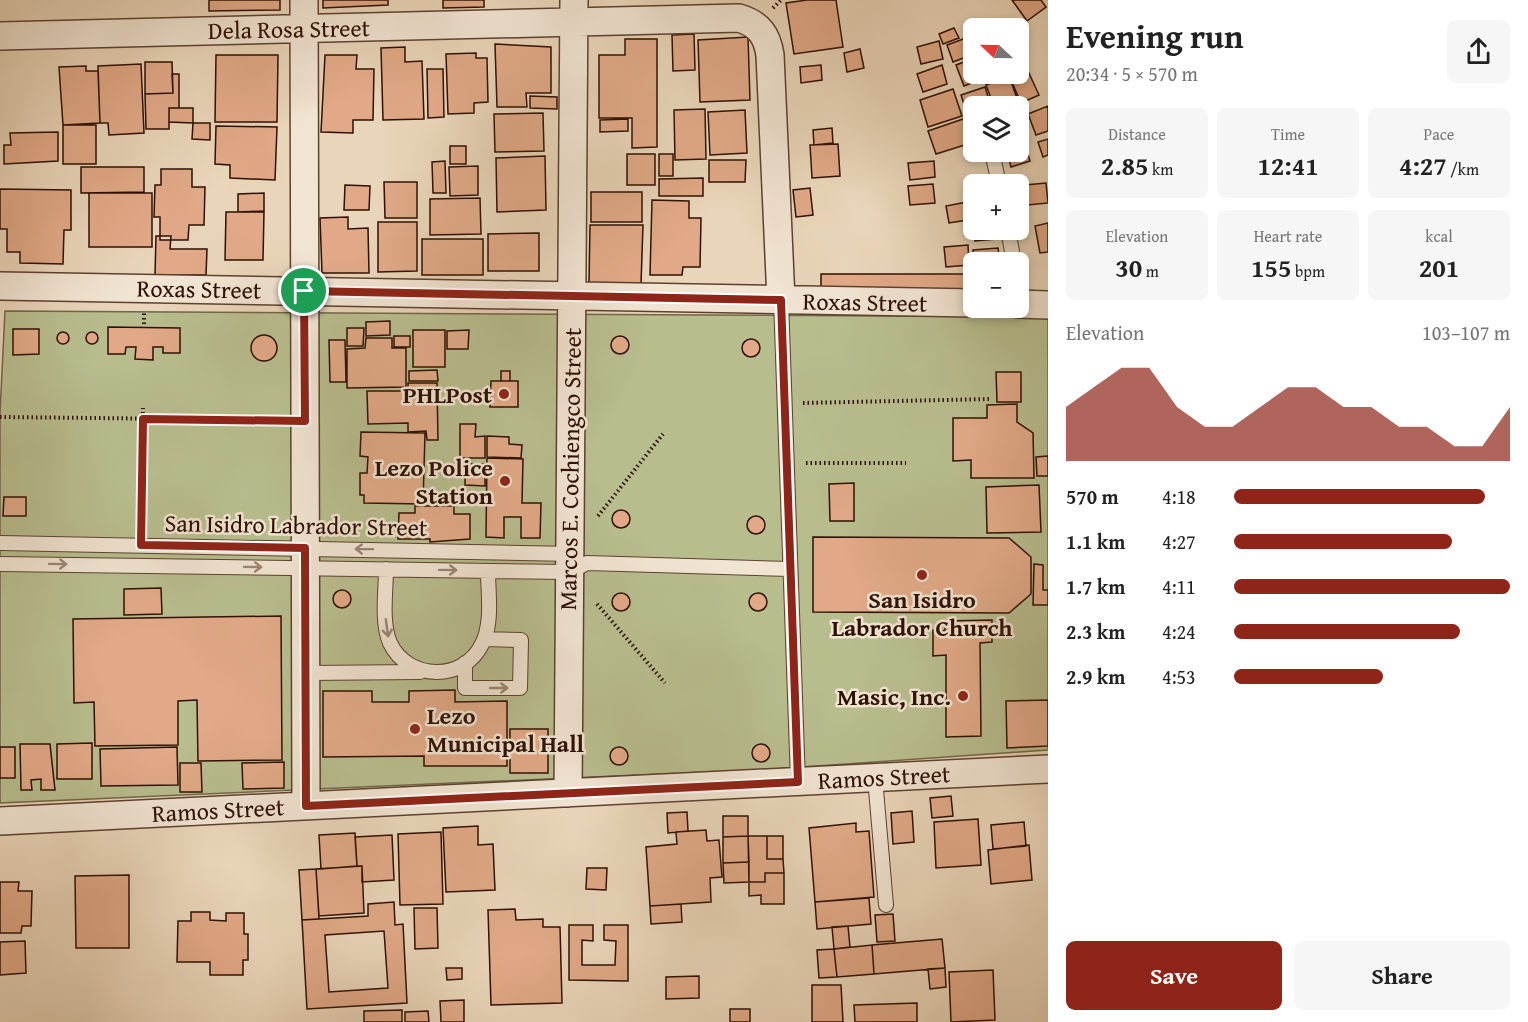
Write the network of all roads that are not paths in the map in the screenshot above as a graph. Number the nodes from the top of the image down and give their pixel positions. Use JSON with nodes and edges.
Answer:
{"nodes":[{"id":1,"x":304,"y":0,"type":"edge"},
{"id":2,"x":574,"y":11,"type":"edge"},
{"id":3,"x":304,"y":29,"type":"junction"},
{"id":4,"x":0,"y":36,"type":"edge"},
{"id":5,"x":0,"y":286,"type":"edge"},
{"id":6,"x":304,"y":291,"type":"junction"},
{"id":7,"x":572,"y":297,"type":"junction"},
{"id":8,"x":781,"y":300,"type":"junction"},
{"id":9,"x":963,"y":303,"type":"edge"},
{"id":10,"x":0,"y":543,"type":"edge"},
{"id":11,"x":305,"y":558,"type":"junction"},
{"id":12,"x":576,"y":562,"type":"junction"},
{"id":13,"x":0,"y":564,"type":"edge"},
{"id":14,"x":386,"y":569,"type":"junction"},
{"id":15,"x":790,"y":569,"type":"junction"},
{"id":16,"x":488,"y":571,"type":"junction"},
{"id":17,"x":484,"y":639,"type":"junction"},
{"id":18,"x":465,"y":663,"type":"junction"},
{"id":19,"x":427,"y":672,"type":"junction"},
{"id":20,"x":305,"y":674,"type":"junction"},
{"id":21,"x":1048,"y":770,"type":"edge"},
{"id":22,"x":876,"y":778,"type":"junction"},
{"id":23,"x":798,"y":782,"type":"junction"},
{"id":24,"x":568,"y":793,"type":"junction"},
{"id":25,"x":306,"y":806,"type":"junction"},
{"id":26,"x":0,"y":821,"type":"edge"},
{"id":27,"x":886,"y":905,"type":"dead end"}],
"edges":[{"from":1,"to":3,"type":"street"},
{"from":2,"to":3,"type":"street","name":"Dela Rosa Street"},
{"from":2,"to":7,"type":"street","name":"Marcos E. Cochiengco Street"},
{"from":2,"to":8,"type":"street","name":"Dela Rosa Street"},
{"from":3,"to":4,"type":"street","name":"Dela Rosa Street"},
{"from":3,"to":6,"type":"street"},
{"from":5,"to":6,"type":"street","name":"Roxas Street"},
{"from":6,"to":7,"type":"street","name":"Roxas Street"},
{"from":6,"to":11,"type":"street"},
{"from":7,"to":8,"type":"street","name":"Roxas Street"},
{"from":7,"to":12,"type":"street","name":"Marcos E. Cochiengco Street"},
{"from":8,"to":9,"type":"street","name":"Roxas Street"},
{"from":8,"to":15,"type":"lane"},
{"from":10,"to":11,"type":"lane","name":"San Isidro Labrador Street"},
{"from":12,"to":11,"type":"lane","name":"San Isidro Labrador Street","one_way":true},
{"from":13,"to":11,"type":"lane","name":"San Isidro Labrador Street","one_way":true},
{"from":11,"to":14,"type":"lane","name":"San Isidro Labrador Street"},
{"from":11,"to":20,"type":"street"},
{"from":12,"to":15,"type":"lane","name":"San Isidro Labrador Street"},
{"from":12,"to":16,"type":"lane","name":"San Isidro Labrador Street"},
{"from":12,"to":24,"type":"street","name":"Marcos E. Cochiengco Street"},
{"from":14,"to":16,"type":"lane","name":"San Isidro Labrador Street","one_way":true},
{"from":14,"to":19,"type":"lane","one_way":true},
{"from":15,"to":23,"type":"lane"},
{"from":16,"to":17,"type":"lane"},
{"from":17,"to":18,"type":"lane"},
{"from":18,"to":17,"type":"lane","one_way":true},
{"from":18,"to":19,"type":"lane"},
{"from":19,"to":20,"type":"lane"},
{"from":20,"to":25,"type":"street"},
{"from":21,"to":22,"type":"street","name":"Ramos Street"},
{"from":22,"to":23,"type":"street","name":"Ramos Street"},
{"from":22,"to":27,"type":"lane"},
{"from":23,"to":24,"type":"street","name":"Ramos Street"},
{"from":24,"to":25,"type":"street","name":"Ramos Street"},
{"from":25,"to":26,"type":"street","name":"Ramos Street"}]}
